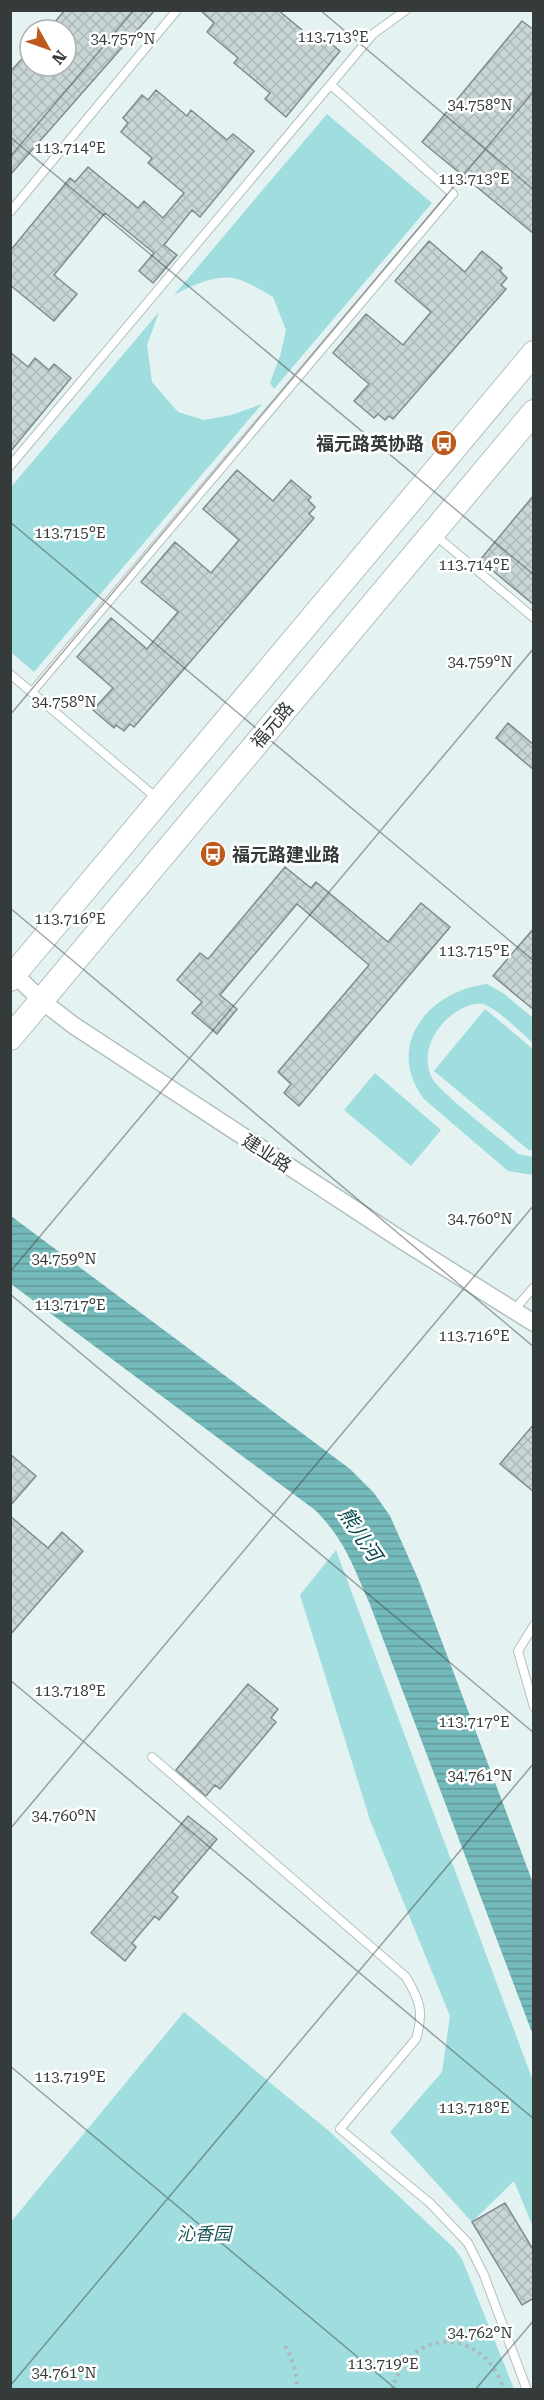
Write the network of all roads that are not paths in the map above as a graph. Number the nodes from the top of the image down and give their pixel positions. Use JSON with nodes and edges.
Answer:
{"nodes":[{"id":1,"x":177,"y":10,"type":"edge"},
{"id":2,"x":406,"y":10,"type":"edge"},
{"id":3,"x":331,"y":85,"type":"junction"},
{"id":4,"x":10,"y":212,"type":"edge"},
{"id":5,"x":534,"y":353,"type":"edge"},
{"id":6,"x":527,"y":424,"type":"edge"},
{"id":7,"x":10,"y":466,"type":"edge"},
{"id":8,"x":433,"y":533,"type":"junction"},
{"id":9,"x":534,"y":618,"type":"edge"},
{"id":10,"x":10,"y":674,"type":"edge"},
{"id":11,"x":32,"y":692,"type":"junction"},
{"id":12,"x":160,"y":800,"type":"junction"},
{"id":13,"x":12,"y":974,"type":"edge"},
{"id":14,"x":42,"y":1001,"type":"junction"},
{"id":15,"x":10,"y":1038,"type":"edge"},
{"id":16,"x":534,"y":1287,"type":"edge"},
{"id":17,"x":514,"y":1310,"type":"junction"},
{"id":18,"x":534,"y":1323,"type":"edge"},
{"id":19,"x":534,"y":1625,"type":"edge"},
{"id":20,"x":534,"y":1707,"type":"edge"},
{"id":21,"x":152,"y":1757,"type":"dead end"},
{"id":22,"x":527,"y":2390,"type":"edge"}],
"edges":[{"from":1,"to":4,"type":"lane"},
{"from":2,"to":3,"type":"lane"},
{"from":3,"to":7,"type":"lane"},
{"from":3,"to":11,"type":"lane"},
{"from":5,"to":12,"type":"main road"},
{"from":6,"to":8,"type":"main road","name":"福元路"},
{"from":8,"to":9,"type":"lane"},
{"from":8,"to":14,"type":"main road","name":"福元路"},
{"from":10,"to":11,"type":"lane"},
{"from":11,"to":12,"type":"lane"},
{"from":12,"to":13,"type":"main road"},
{"from":13,"to":14,"type":"street","name":"建业路"},
{"from":14,"to":15,"type":"main road","name":"福元路"},
{"from":14,"to":17,"type":"street","name":"建业路"},
{"from":16,"to":17,"type":"lane"},
{"from":17,"to":18,"type":"street","name":"建业路"},
{"from":19,"to":20,"type":"lane"},
{"from":21,"to":22,"type":"lane"}]}
